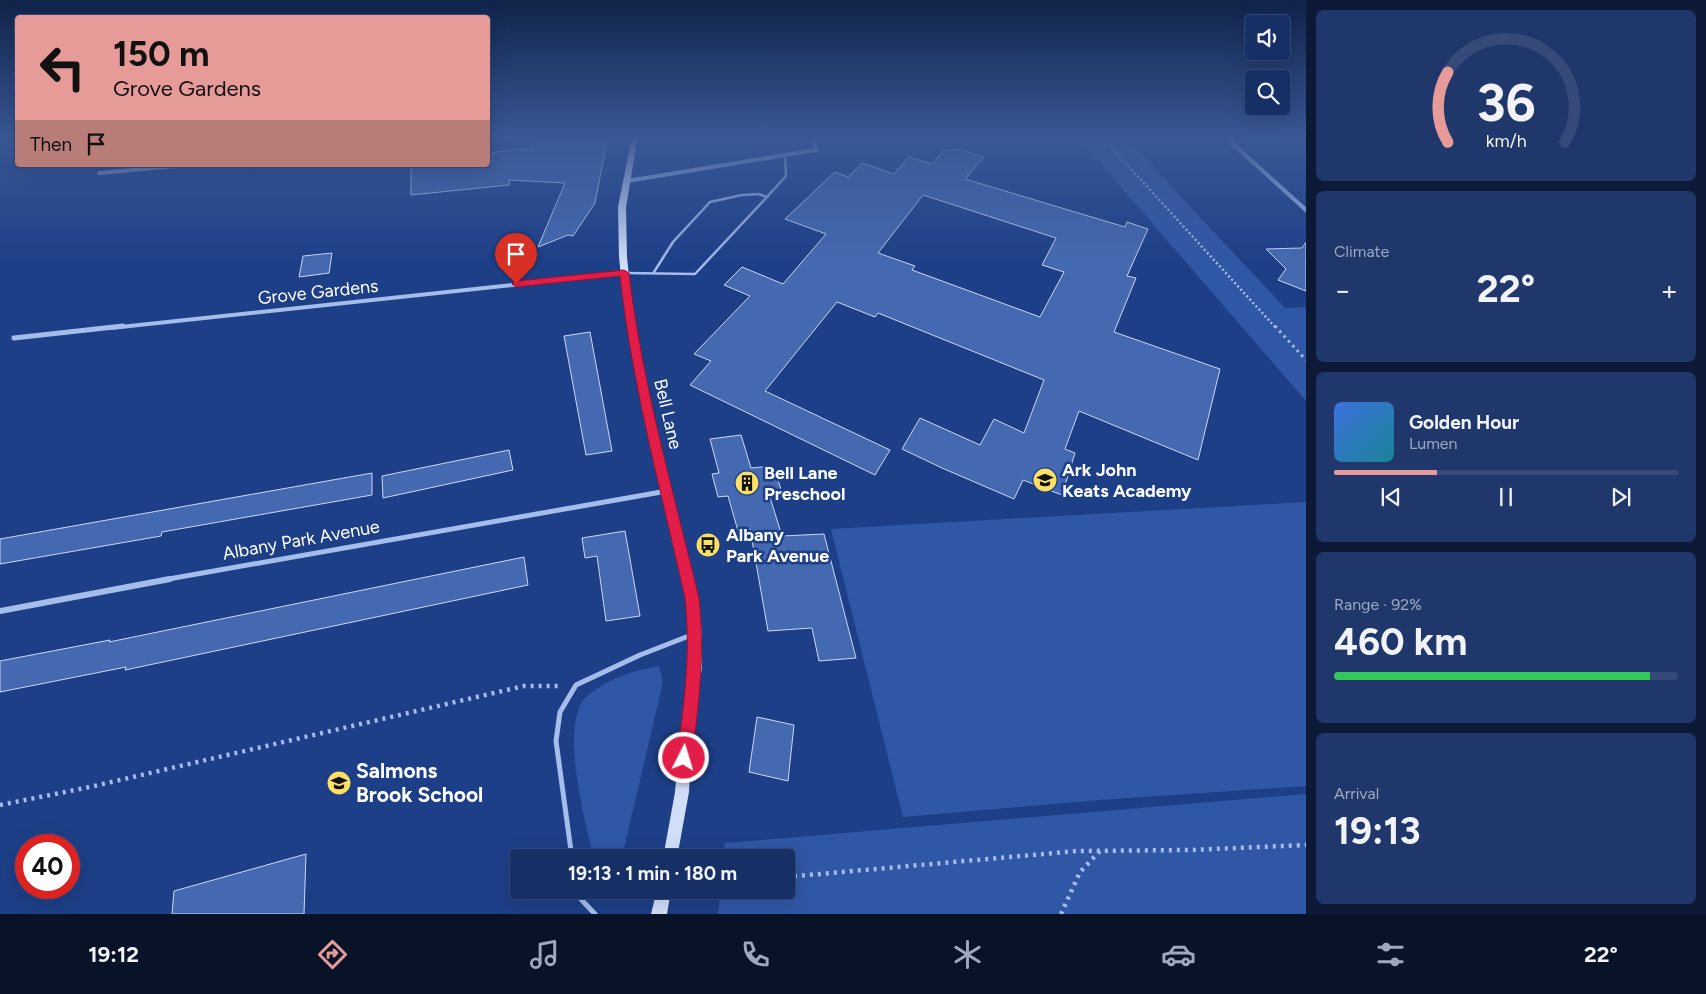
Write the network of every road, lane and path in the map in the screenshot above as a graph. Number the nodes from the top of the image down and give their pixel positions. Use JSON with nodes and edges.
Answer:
{"nodes":[{"id":1,"x":641,"y":179,"type":"edge"},
{"id":2,"x":784,"y":179,"type":"edge"},
{"id":3,"x":1140,"y":179,"type":"edge"},
{"id":4,"x":1271,"y":179,"type":"edge"},
{"id":5,"x":627,"y":181,"type":"joint"},
{"id":6,"x":767,"y":197,"type":"junction"},
{"id":7,"x":1306,"y":210,"type":"edge"},
{"id":8,"x":654,"y":272,"type":"junction"},
{"id":9,"x":624,"y":273,"type":"junction"},
{"id":10,"x":14,"y":338,"type":"dead end"},
{"id":11,"x":1306,"y":360,"type":"edge"},
{"id":12,"x":667,"y":491,"type":"junction"},
{"id":13,"x":0,"y":611,"type":"edge"},
{"id":14,"x":696,"y":633,"type":"junction"},
{"id":15,"x":576,"y":685,"type":"junction"},
{"id":16,"x":0,"y":805,"type":"edge"},
{"id":17,"x":1306,"y":845,"type":"edge"},
{"id":18,"x":571,"y":849,"type":"edge"},
{"id":19,"x":672,"y":849,"type":"edge"},
{"id":20,"x":1100,"y":851,"type":"junction"},
{"id":21,"x":795,"y":876,"type":"edge"},
{"id":22,"x":581,"y":899,"type":"edge"},
{"id":23,"x":662,"y":899,"type":"edge"},
{"id":24,"x":595,"y":914,"type":"edge"},
{"id":25,"x":659,"y":914,"type":"edge"},
{"id":26,"x":1061,"y":914,"type":"edge"}],
"edges":[{"from":1,"to":5,"type":"street"},
{"from":2,"to":6,"type":"lane"},
{"from":3,"to":11,"type":"path"},
{"from":4,"to":7,"type":"street"},
{"from":5,"to":9,"type":"street","name":"Bell Lane"},
{"from":6,"to":8,"type":"lane"},
{"from":6,"to":8,"type":"lane"},
{"from":8,"to":9,"type":"lane"},
{"from":9,"to":10,"type":"street","name":"Grove Gardens"},
{"from":9,"to":12,"type":"street","name":"Bell Lane"},
{"from":12,"to":13,"type":"street","name":"Albany Park Avenue"},
{"from":12,"to":14,"type":"street","name":"Bell Lane"},
{"from":14,"to":15,"type":"lane"},
{"from":14,"to":19,"type":"street","name":"Bell Lane"},
{"from":15,"to":16,"type":"path"},
{"from":15,"to":18,"type":"lane"},
{"from":17,"to":20,"type":"path"},
{"from":20,"to":21,"type":"path"},
{"from":20,"to":26,"type":"path"},
{"from":22,"to":24,"type":"lane"},
{"from":23,"to":25,"type":"street"}]}
